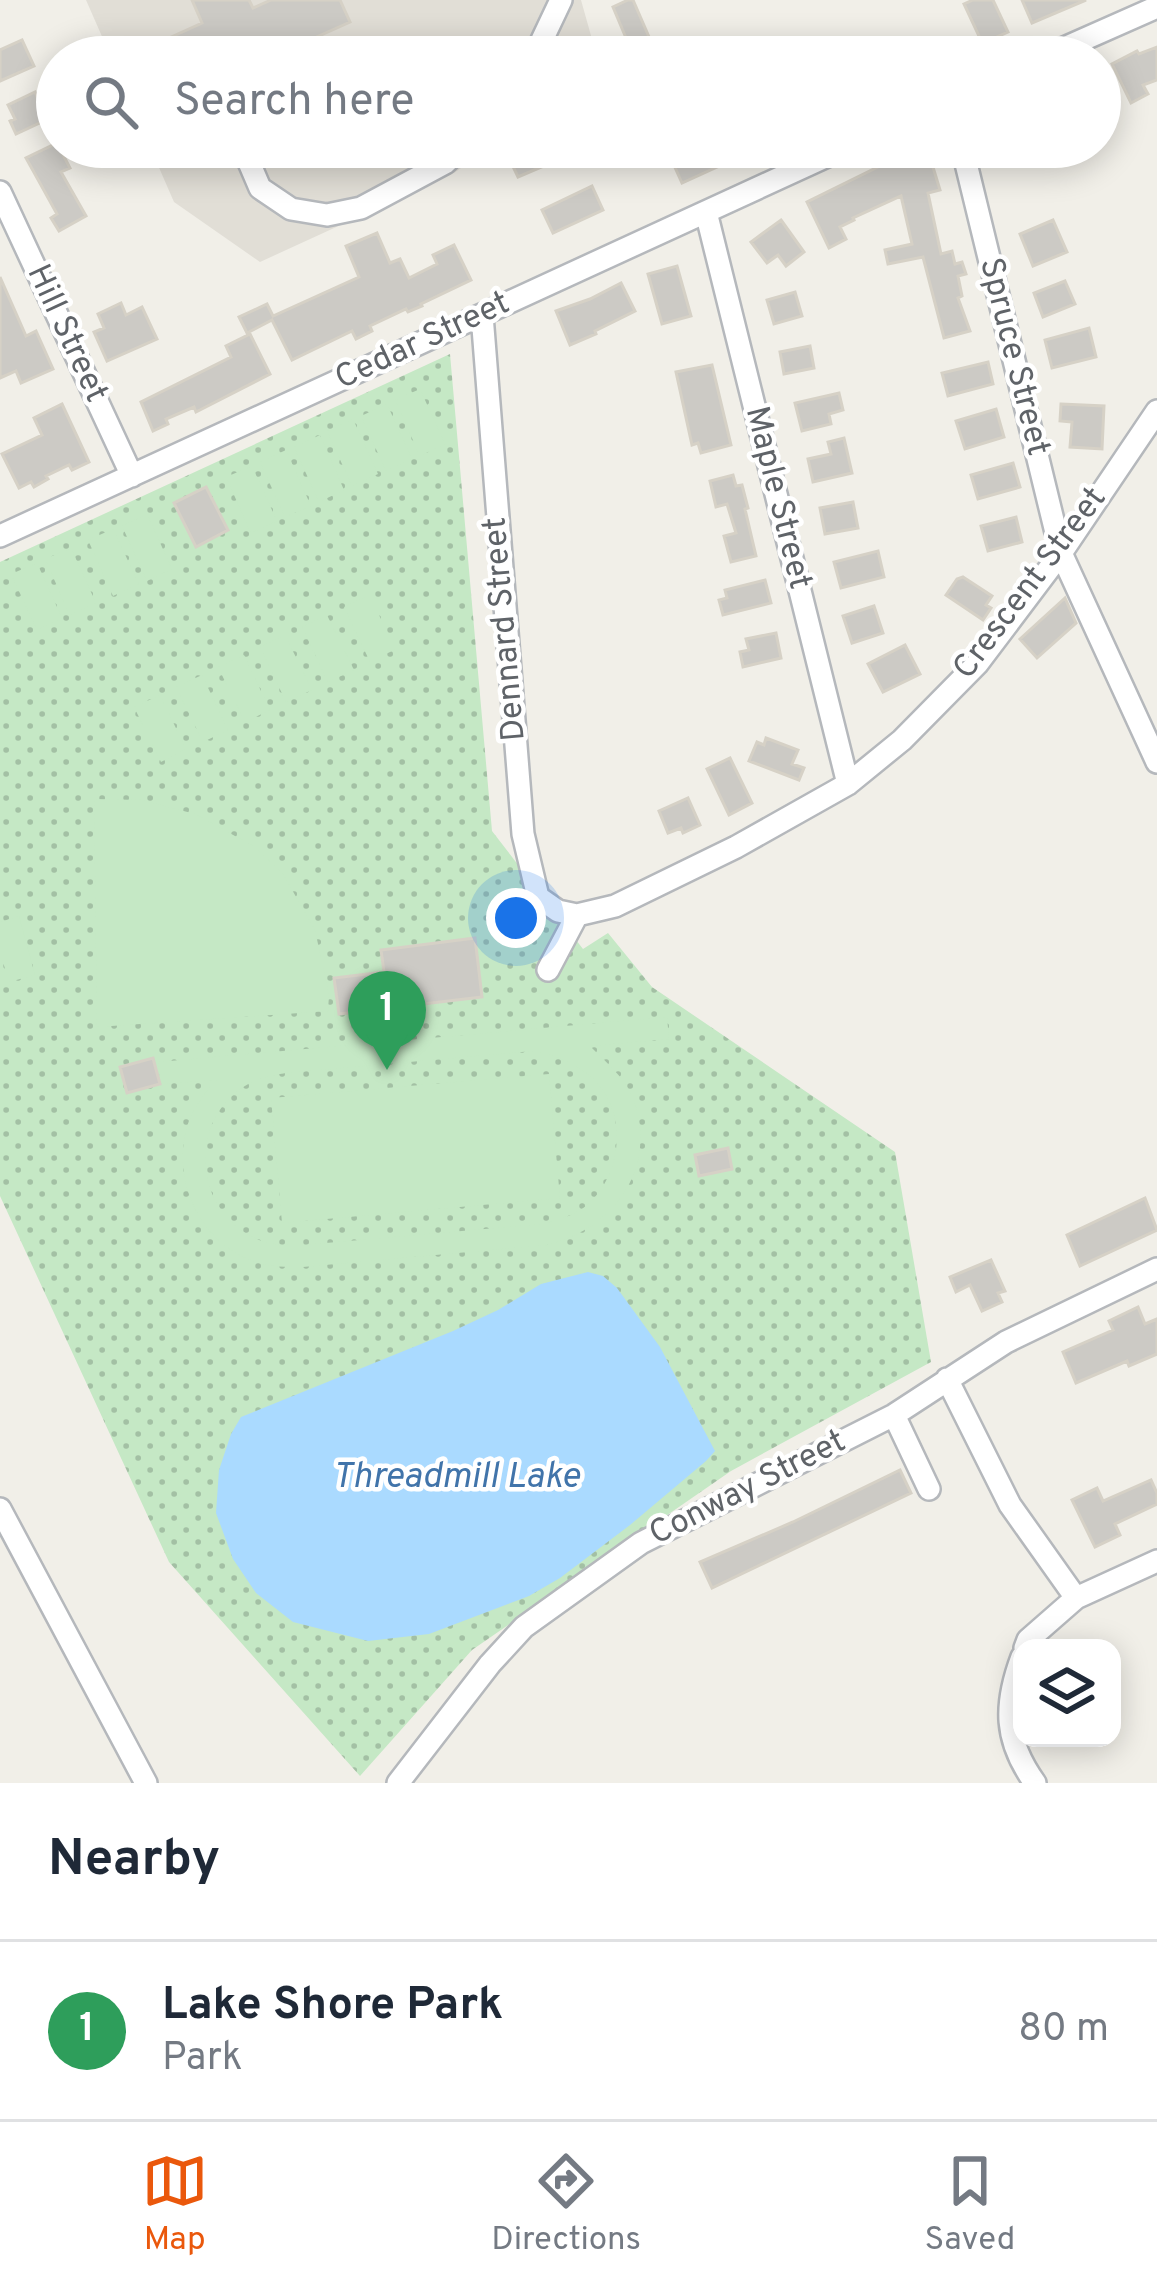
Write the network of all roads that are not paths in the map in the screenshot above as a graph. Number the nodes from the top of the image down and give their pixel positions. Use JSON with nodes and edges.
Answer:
{"nodes":[{"id":1,"x":561,"y":0,"type":"edge"},
{"id":2,"x":1157,"y":7,"type":"edge"},
{"id":3,"x":544,"y":36,"type":"edge"},
{"id":4,"x":1091,"y":36,"type":"edge"},
{"id":5,"x":251,"y":168,"type":"edge"},
{"id":6,"x":436,"y":168,"type":"edge"},
{"id":7,"x":801,"y":168,"type":"edge"},
{"id":8,"x":967,"y":168,"type":"edge"},
{"id":9,"x":0,"y":192,"type":"edge"},
{"id":10,"x":706,"y":212,"type":"junction"},
{"id":11,"x":482,"y":315,"type":"junction"},
{"id":12,"x":1157,"y":411,"type":"edge"},
{"id":13,"x":132,"y":476,"type":"junction"},
{"id":14,"x":0,"y":536,"type":"edge"},
{"id":15,"x":1061,"y":553,"type":"junction"},
{"id":16,"x":1157,"y":762,"type":"edge"},
{"id":17,"x":848,"y":784,"type":"junction"},
{"id":18,"x":577,"y":915,"type":"junction"},
{"id":19,"x":548,"y":970,"type":"dead end"},
{"id":20,"x":1157,"y":1269,"type":"edge"},
{"id":21,"x":947,"y":1379,"type":"junction"},
{"id":22,"x":894,"y":1414,"type":"junction"},
{"id":23,"x":928,"y":1489,"type":"dead end"},
{"id":24,"x":0,"y":1509,"type":"edge"},
{"id":25,"x":1157,"y":1561,"type":"edge"},
{"id":26,"x":1076,"y":1598,"type":"junction"},
{"id":27,"x":1029,"y":1639,"type":"edge"},
{"id":28,"x":1013,"y":1682,"type":"edge"},
{"id":29,"x":1013,"y":1736,"type":"edge"},
{"id":30,"x":1016,"y":1747,"type":"edge"},
{"id":31,"x":146,"y":1783,"type":"edge"},
{"id":32,"x":398,"y":1783,"type":"edge"},
{"id":33,"x":1035,"y":1783,"type":"edge"}],
"edges":[{"from":1,"to":3,"type":"street"},
{"from":2,"to":4,"type":"street"},
{"from":5,"to":6,"type":"street"},
{"from":7,"to":10,"type":"street","name":"Cedar Street"},
{"from":8,"to":15,"type":"street","name":"Spruce Street"},
{"from":9,"to":13,"type":"street","name":"Hill Street"},
{"from":10,"to":11,"type":"street","name":"Cedar Street"},
{"from":10,"to":17,"type":"street","name":"Maple Street"},
{"from":11,"to":13,"type":"street","name":"Cedar Street"},
{"from":11,"to":18,"type":"street","name":"Dennard Street"},
{"from":12,"to":15,"type":"street","name":"Crescent Street"},
{"from":13,"to":14,"type":"street","name":"Cedar Street"},
{"from":15,"to":16,"type":"street","name":"Spruce Street"},
{"from":15,"to":17,"type":"street","name":"Crescent Street"},
{"from":17,"to":18,"type":"street","name":"Crescent Street"},
{"from":18,"to":19,"type":"street"},
{"from":20,"to":21,"type":"street","name":"Conway Street"},
{"from":21,"to":22,"type":"street","name":"Conway Street"},
{"from":21,"to":26,"type":"street"},
{"from":22,"to":23,"type":"street"},
{"from":22,"to":32,"type":"street","name":"Conway Street"},
{"from":24,"to":31,"type":"street"},
{"from":25,"to":26,"type":"street"},
{"from":26,"to":27,"type":"street"},
{"from":28,"to":29,"type":"street"},
{"from":30,"to":33,"type":"street"}]}
